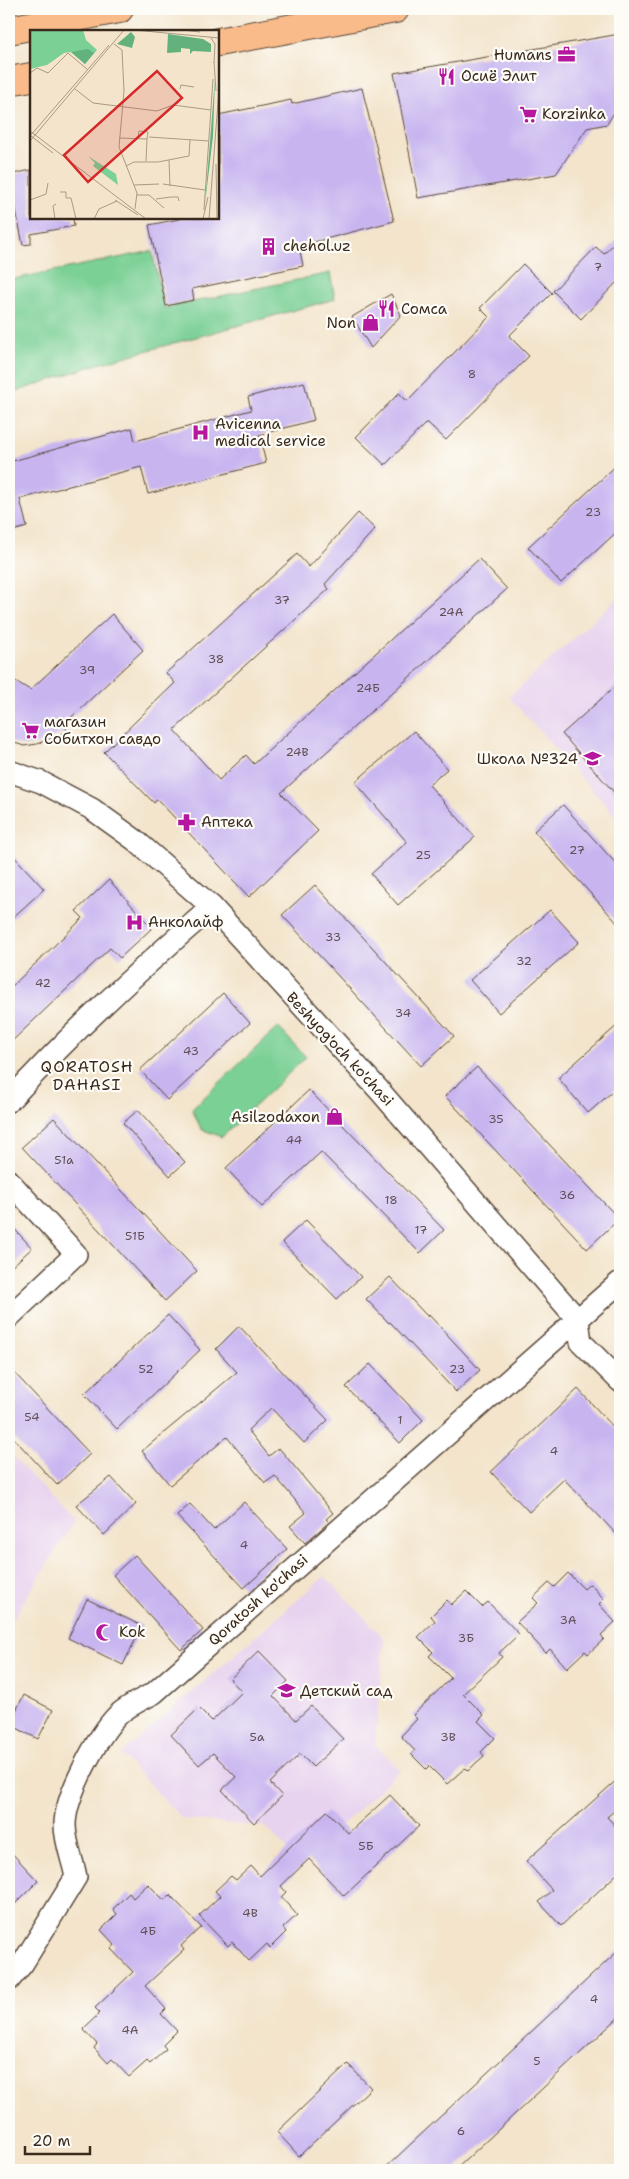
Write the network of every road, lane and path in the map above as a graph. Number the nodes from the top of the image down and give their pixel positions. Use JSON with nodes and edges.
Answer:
{"nodes":[{"id":1,"x":119,"y":9,"type":"edge"},
{"id":2,"x":395,"y":9,"type":"edge"},
{"id":3,"x":9,"y":30,"type":"edge"},
{"id":4,"x":219,"y":42,"type":"edge"},
{"id":5,"x":30,"y":76,"type":"edge"},
{"id":6,"x":9,"y":81,"type":"edge"},
{"id":7,"x":9,"y":771,"type":"edge"},
{"id":8,"x":212,"y":907,"type":"junction"},
{"id":9,"x":9,"y":1101,"type":"edge"},
{"id":10,"x":9,"y":1181,"type":"edge"},
{"id":11,"x":620,"y":1282,"type":"edge"},
{"id":12,"x":9,"y":1317,"type":"edge"},
{"id":13,"x":578,"y":1320,"type":"junction"},
{"id":14,"x":620,"y":1381,"type":"edge"},
{"id":15,"x":9,"y":1980,"type":"edge"}],
"edges":[{"from":1,"to":3,"type":"main road"},
{"from":2,"to":4,"type":"main road"},
{"from":5,"to":6,"type":"main road"},
{"from":7,"to":8,"type":"street","name":"Beshyog'och ko'chasi"},
{"from":8,"to":9,"type":"street"},
{"from":8,"to":13,"type":"street","name":"Beshyog'och ko'chasi"},
{"from":10,"to":12,"type":"street"},
{"from":11,"to":13,"type":"street","name":"Qoratosh ko'chasi"},
{"from":13,"to":14,"type":"street","name":"Beshyog'och ko'chasi"},
{"from":13,"to":15,"type":"street","name":"Qoratosh ko'chasi"}]}
